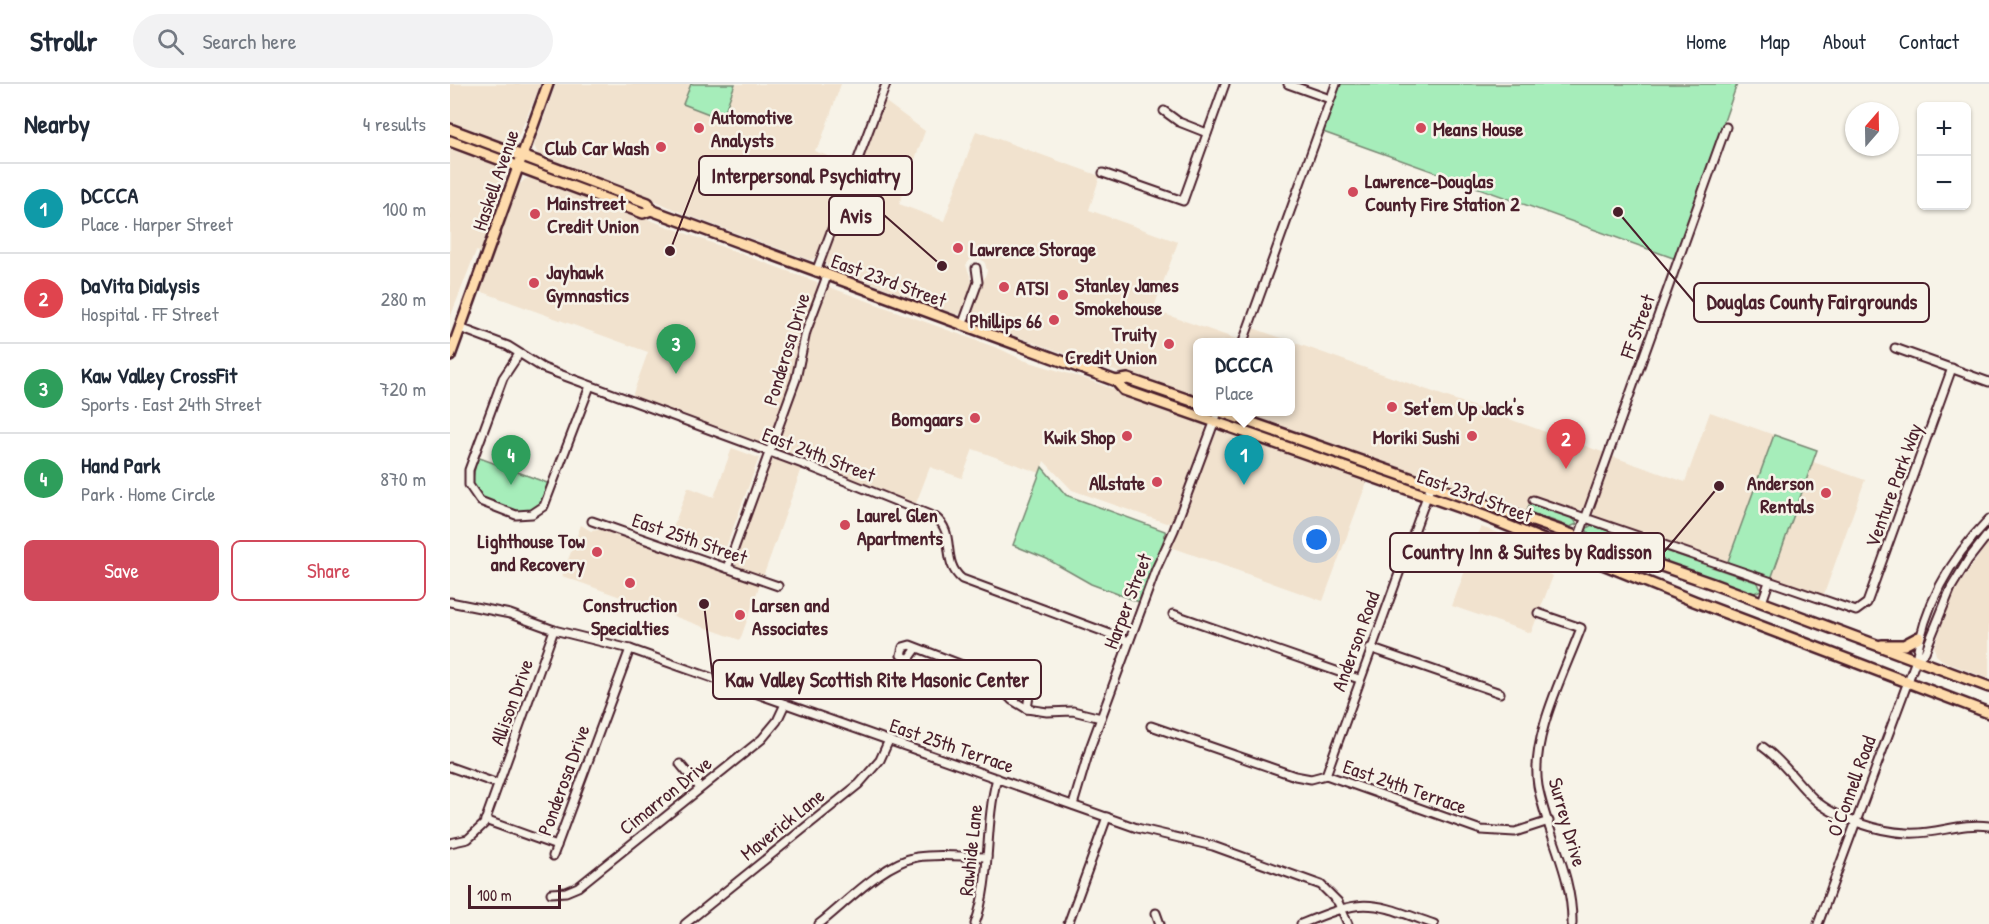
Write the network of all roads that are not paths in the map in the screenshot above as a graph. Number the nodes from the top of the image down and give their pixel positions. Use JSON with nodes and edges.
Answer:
{"nodes":[{"id":1,"x":548,"y":84,"type":"edge"},
{"id":2,"x":886,"y":84,"type":"edge"},
{"id":3,"x":1225,"y":84,"type":"edge"},
{"id":4,"x":1288,"y":84,"type":"edge"},
{"id":5,"x":1336,"y":84,"type":"edge"},
{"id":6,"x":1330,"y":99,"type":"junction"},
{"id":7,"x":1164,"y":111,"type":"dead end"},
{"id":8,"x":1726,"y":127,"type":"dead end"},
{"id":9,"x":450,"y":129,"type":"edge"},
{"id":10,"x":1207,"y":133,"type":"junction"},
{"id":11,"x":450,"y":141,"type":"edge"},
{"id":12,"x":522,"y":156,"type":"junction"},
{"id":13,"x":518,"y":167,"type":"junction"},
{"id":14,"x":1103,"y":173,"type":"dead end"},
{"id":15,"x":634,"y":198,"type":"junction"},
{"id":16,"x":609,"y":200,"type":"junction"},
{"id":17,"x":651,"y":210,"type":"junction"},
{"id":18,"x":976,"y":268,"type":"dead end"},
{"id":19,"x":816,"y":272,"type":"junction"},
{"id":20,"x":827,"y":276,"type":"junction"},
{"id":21,"x":962,"y":326,"type":"junction"},
{"id":22,"x":460,"y":328,"type":"junction"},
{"id":23,"x":1244,"y":338,"type":"edge"},
{"id":24,"x":1895,"y":348,"type":"dead end"},
{"id":25,"x":519,"y":354,"type":"junction"},
{"id":26,"x":450,"y":356,"type":"edge"},
{"id":27,"x":1952,"y":368,"type":"junction"},
{"id":28,"x":1116,"y":381,"type":"junction"},
{"id":29,"x":1989,"y":382,"type":"edge"},
{"id":30,"x":590,"y":386,"type":"junction"},
{"id":31,"x":1193,"y":402,"type":"edge"},
{"id":32,"x":1193,"y":415,"type":"edge"},
{"id":33,"x":1197,"y":416,"type":"edge"},
{"id":34,"x":1217,"y":416,"type":"edge"},
{"id":35,"x":1233,"y":416,"type":"edge"},
{"id":36,"x":1214,"y":422,"type":"junction"},
{"id":37,"x":769,"y":452,"type":"junction"},
{"id":38,"x":1431,"y":485,"type":"junction"},
{"id":39,"x":1427,"y":496,"type":"junction"},
{"id":40,"x":1533,"y":500,"type":"dead end"},
{"id":41,"x":1585,"y":519,"type":"junction"},
{"id":42,"x":1989,"y":519,"type":"edge"},
{"id":43,"x":592,"y":521,"type":"dead end"},
{"id":44,"x":1989,"y":533,"type":"edge"},
{"id":45,"x":1579,"y":536,"type":"junction"},
{"id":46,"x":1563,"y":547,"type":"junction"},
{"id":47,"x":727,"y":568,"type":"junction"},
{"id":48,"x":1668,"y":568,"type":"junction"},
{"id":49,"x":1769,"y":582,"type":"junction"},
{"id":50,"x":778,"y":586,"type":"dead end"},
{"id":51,"x":450,"y":602,"type":"edge"},
{"id":52,"x":1762,"y":602,"type":"junction"},
{"id":53,"x":1538,"y":613,"type":"dead end"},
{"id":54,"x":1173,"y":614,"type":"dead end"},
{"id":55,"x":554,"y":630,"type":"junction"},
{"id":56,"x":1919,"y":637,"type":"junction"},
{"id":57,"x":1130,"y":641,"type":"junction"},
{"id":58,"x":1876,"y":645,"type":"junction"},
{"id":59,"x":916,"y":648,"type":"dead end"},
{"id":60,"x":1370,"y":648,"type":"junction"},
{"id":61,"x":630,"y":649,"type":"junction"},
{"id":62,"x":1916,"y":660,"type":"junction"},
{"id":63,"x":974,"y":668,"type":"junction"},
{"id":64,"x":988,"y":676,"type":"junction"},
{"id":65,"x":1359,"y":679,"type":"junction"},
{"id":66,"x":1908,"y":682,"type":"junction"},
{"id":67,"x":1989,"y":687,"type":"edge"},
{"id":68,"x":1500,"y":693,"type":"dead end"},
{"id":69,"x":1012,"y":700,"type":"junction"},
{"id":70,"x":785,"y":704,"type":"junction"},
{"id":71,"x":1027,"y":709,"type":"junction"},
{"id":72,"x":1989,"y":713,"type":"edge"},
{"id":73,"x":1101,"y":718,"type":"junction"},
{"id":74,"x":1151,"y":726,"type":"dead end"},
{"id":75,"x":889,"y":740,"type":"junction"},
{"id":76,"x":1763,"y":747,"type":"dead end"},
{"id":77,"x":680,"y":764,"type":"dead end"},
{"id":78,"x":450,"y":767,"type":"edge"},
{"id":79,"x":1326,"y":775,"type":"junction"},
{"id":80,"x":996,"y":778,"type":"junction"},
{"id":81,"x":498,"y":784,"type":"junction"},
{"id":82,"x":700,"y":788,"type":"junction"},
{"id":83,"x":1073,"y":805,"type":"junction"},
{"id":84,"x":1107,"y":817,"type":"junction"},
{"id":85,"x":485,"y":820,"type":"junction"},
{"id":86,"x":1549,"y":821,"type":"junction"},
{"id":87,"x":1856,"y":821,"type":"junction"},
{"id":88,"x":1989,"y":826,"type":"edge"},
{"id":89,"x":450,"y":843,"type":"edge"},
{"id":90,"x":557,"y":846,"type":"junction"},
{"id":91,"x":553,"y":856,"type":"dead end"},
{"id":92,"x":987,"y":857,"type":"junction"},
{"id":93,"x":551,"y":893,"type":"dead end"},
{"id":94,"x":1341,"y":908,"type":"junction"},
{"id":95,"x":1156,"y":913,"type":"dead end"},
{"id":96,"x":685,"y":924,"type":"edge"},
{"id":97,"x":819,"y":924,"type":"edge"},
{"id":98,"x":975,"y":924,"type":"edge"},
{"id":99,"x":1068,"y":924,"type":"edge"},
{"id":100,"x":1160,"y":924,"type":"edge"},
{"id":101,"x":1301,"y":924,"type":"edge"},
{"id":102,"x":1348,"y":924,"type":"edge"},
{"id":103,"x":1434,"y":924,"type":"edge"},
{"id":104,"x":1572,"y":924,"type":"edge"},
{"id":105,"x":1818,"y":924,"type":"edge"}],
"edges":[{"from":1,"to":12,"type":"main road","name":"Haskell Avenue"},
{"from":2,"to":19,"type":"street"},
{"from":3,"to":10,"type":"street"},
{"from":4,"to":6,"type":"street"},
{"from":5,"to":6,"type":"street"},
{"from":6,"to":23,"type":"street"},
{"from":7,"to":10,"type":"street"},
{"from":8,"to":41,"type":"street","name":"FF Street"},
{"from":9,"to":12,"type":"main road","name":"East 23rd Street"},
{"from":10,"to":14,"type":"street"},
{"from":11,"to":13,"type":"main road","name":"East 23rd Street"},
{"from":12,"to":13,"type":"main road","name":"Haskell Avenue"},
{"from":12,"to":15,"type":"main road","name":"East 23rd Street"},
{"from":13,"to":16,"type":"main road","name":"East 23rd Street"},
{"from":13,"to":22,"type":"main road","name":"Haskell Avenue"},
{"from":15,"to":16,"type":"main road"},
{"from":15,"to":17,"type":"main road","name":"East 23rd Street"},
{"from":16,"to":17,"type":"main road","name":"East 23rd Street"},
{"from":17,"to":19,"type":"main road","name":"East 23rd Street"},
{"from":18,"to":21,"type":"street"},
{"from":19,"to":20,"type":"main road","name":"East 23rd Street"},
{"from":20,"to":21,"type":"main road","name":"East 23rd Street"},
{"from":20,"to":37,"type":"street","name":"Ponderosa Drive"},
{"from":21,"to":28,"type":"main road","name":"East 23rd Street"},
{"from":22,"to":25,"type":"street","name":"East 24th Street"},
{"from":22,"to":26,"type":"main road","name":"Haskell Avenue"},
{"from":24,"to":27,"type":"street"},
{"from":25,"to":30,"type":"street","name":"East 24th Street"},
{"from":25,"to":30,"type":"street"},
{"from":27,"to":29,"type":"street"},
{"from":27,"to":49,"type":"street","name":"Venture Park Way"},
{"from":28,"to":31,"type":"main road","name":"East 23rd Street"},
{"from":28,"to":32,"type":"main road","name":"East 23rd Street"},
{"from":30,"to":37,"type":"street","name":"East 24th Street"},
{"from":33,"to":36,"type":"main road","name":"East 23rd Street"},
{"from":34,"to":36,"type":"street","name":"Harper Street"},
{"from":35,"to":38,"type":"main road","name":"East 23rd Street"},
{"from":36,"to":39,"type":"main road","name":"East 23rd Street"},
{"from":36,"to":57,"type":"street","name":"Harper Street"},
{"from":37,"to":47,"type":"street","name":"Ponderosa Drive"},
{"from":37,"to":57,"type":"street","name":"East 24th Street"},
{"from":38,"to":39,"type":"street","name":"Anderson Road"},
{"from":38,"to":45,"type":"main road","name":"East 23rd Street"},
{"from":39,"to":46,"type":"main road","name":"East 23rd Street"},
{"from":39,"to":60,"type":"street","name":"Anderson Road"},
{"from":40,"to":41,"type":"street"},
{"from":41,"to":45,"type":"street","name":"FF Street"},
{"from":41,"to":49,"type":"street"},
{"from":42,"to":56,"type":"street","name":"O'Connell Road"},
{"from":43,"to":47,"type":"street","name":"East 25th Street"},
{"from":44,"to":62,"type":"street","name":"O'Connell Road"},
{"from":45,"to":48,"type":"main road","name":"East 23rd Street"},
{"from":46,"to":48,"type":"main road"},
{"from":46,"to":66,"type":"main road","name":"East 23rd Street"},
{"from":47,"to":50,"type":"street","name":"East 25th Street"},
{"from":48,"to":52,"type":"main road","name":"East 23rd Street"},
{"from":49,"to":52,"type":"street"},
{"from":51,"to":55,"type":"street","name":"East 25th Terrace"},
{"from":52,"to":58,"type":"main road","name":"East 23rd Street"},
{"from":53,"to":86,"type":"street","name":"Surrey Drive"},
{"from":54,"to":65,"type":"street"},
{"from":55,"to":61,"type":"street","name":"East 25th Terrace"},
{"from":55,"to":81,"type":"street","name":"Allison Drive"},
{"from":56,"to":58,"type":"main road"},
{"from":56,"to":62,"type":"street","name":"O'Connell Road"},
{"from":57,"to":73,"type":"street","name":"Harper Street"},
{"from":58,"to":62,"type":"main road","name":"East 23rd Street"},
{"from":59,"to":63,"type":"street"},
{"from":60,"to":65,"type":"street","name":"Anderson Road"},
{"from":60,"to":68,"type":"street"},
{"from":61,"to":70,"type":"street","name":"East 25th Terrace"},
{"from":61,"to":90,"type":"street","name":"Ponderosa Drive"},
{"from":62,"to":66,"type":"street","name":"O'Connell Road"},
{"from":62,"to":67,"type":"main road","name":"East 23rd Street"},
{"from":63,"to":64,"type":"street"},
{"from":63,"to":64,"type":"street"},
{"from":64,"to":69,"type":"street"},
{"from":65,"to":79,"type":"street","name":"Anderson Road"},
{"from":66,"to":72,"type":"main road","name":"East 23rd Street"},
{"from":66,"to":87,"type":"street","name":"O'Connell Road"},
{"from":69,"to":71,"type":"street"},
{"from":69,"to":71,"type":"street"},
{"from":70,"to":75,"type":"street","name":"East 25th Terrace"},
{"from":70,"to":82,"type":"street","name":"Cimarron Drive"},
{"from":71,"to":73,"type":"street"},
{"from":73,"to":83,"type":"street","name":"Harper Street"},
{"from":74,"to":79,"type":"street","name":"East 24th Terrace"},
{"from":75,"to":80,"type":"street","name":"East 25th Terrace"},
{"from":75,"to":96,"type":"street","name":"Maverick Lane"},
{"from":76,"to":87,"type":"street"},
{"from":77,"to":82,"type":"street"},
{"from":78,"to":81,"type":"street"},
{"from":79,"to":86,"type":"street","name":"East 24th Terrace"},
{"from":80,"to":83,"type":"street","name":"East 25th Terrace"},
{"from":80,"to":92,"type":"street","name":"Rawhide Lane"},
{"from":81,"to":85,"type":"street","name":"Allison Drive"},
{"from":82,"to":93,"type":"street","name":"Cimarron Drive"},
{"from":83,"to":84,"type":"street","name":"East 25th Terrace"},
{"from":84,"to":94,"type":"street","name":"East 25th Terrace"},
{"from":84,"to":99,"type":"street"},
{"from":85,"to":89,"type":"street"},
{"from":85,"to":90,"type":"street"},
{"from":86,"to":104,"type":"street","name":"Surrey Drive"},
{"from":87,"to":88,"type":"street"},
{"from":87,"to":105,"type":"street","name":"O'Connell Road"},
{"from":90,"to":91,"type":"street","name":"Ponderosa Drive"},
{"from":92,"to":97,"type":"street"},
{"from":92,"to":98,"type":"street","name":"Rawhide Lane"},
{"from":94,"to":101,"type":"street"},
{"from":94,"to":102,"type":"street","name":"East 25th Terrace"},
{"from":94,"to":103,"type":"street"},
{"from":95,"to":100,"type":"street"}]}
